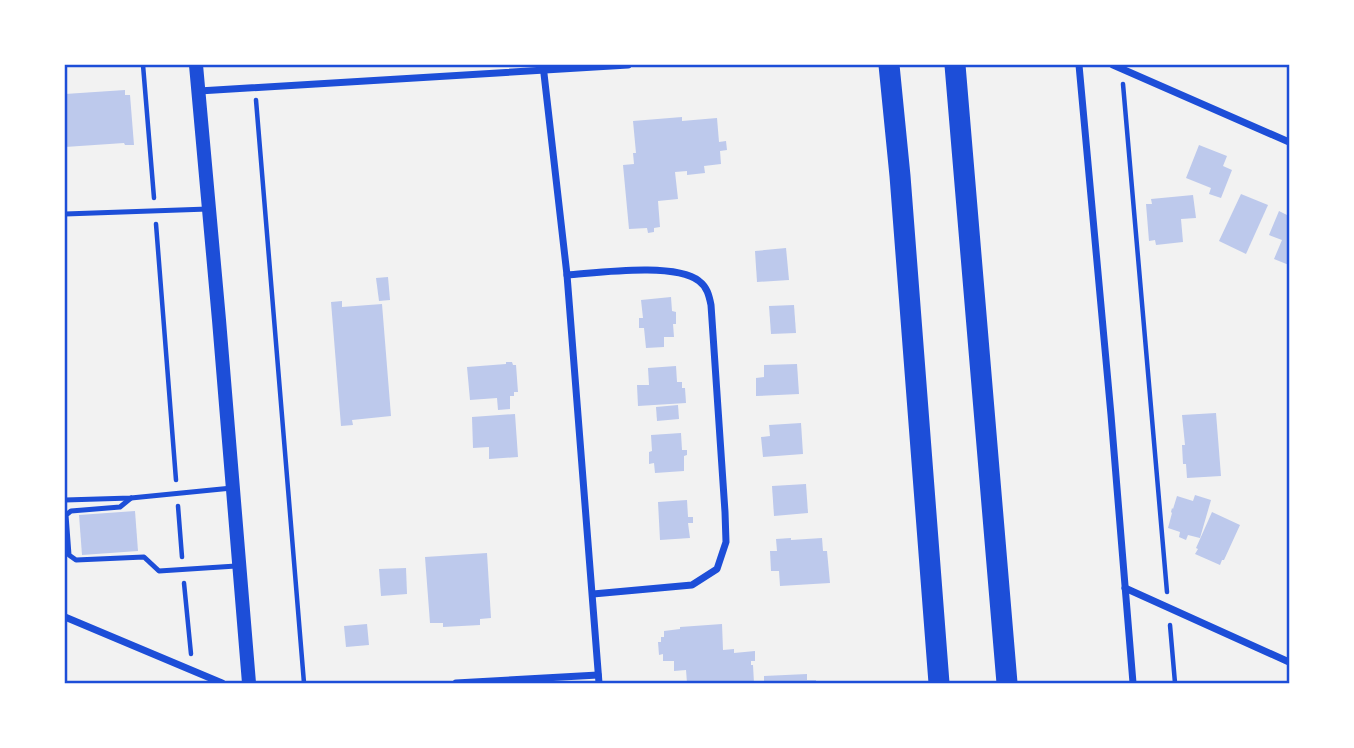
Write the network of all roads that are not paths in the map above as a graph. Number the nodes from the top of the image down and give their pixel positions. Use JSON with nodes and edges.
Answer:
{"nodes":[{"id":1,"x":196,"y":65,"type":"edge"},
{"id":2,"x":628,"y":65,"type":"edge"},
{"id":3,"x":889,"y":65,"type":"edge"},
{"id":4,"x":955,"y":65,"type":"edge"},
{"id":5,"x":1079,"y":65,"type":"edge"},
{"id":6,"x":1113,"y":65,"type":"edge"},
{"id":7,"x":543,"y":67,"type":"edge"},
{"id":8,"x":198,"y":91,"type":"junction"},
{"id":9,"x":1289,"y":142,"type":"edge"},
{"id":10,"x":208,"y":209,"type":"junction"},
{"id":11,"x":65,"y":214,"type":"edge"},
{"id":12,"x":567,"y":275,"type":"junction"},
{"id":13,"x":232,"y":488,"type":"junction"},
{"id":14,"x":131,"y":498,"type":"junction"},
{"id":15,"x":65,"y":500,"type":"edge"},
{"id":16,"x":240,"y":566,"type":"junction"},
{"id":17,"x":1125,"y":588,"type":"junction"},
{"id":18,"x":593,"y":594,"type":"junction"},
{"id":19,"x":65,"y":617,"type":"edge"},
{"id":20,"x":1289,"y":662,"type":"edge"},
{"id":21,"x":598,"y":679,"type":"edge"},
{"id":22,"x":222,"y":683,"type":"edge"},
{"id":23,"x":249,"y":683,"type":"edge"},
{"id":24,"x":456,"y":683,"type":"edge"},
{"id":25,"x":939,"y":683,"type":"edge"},
{"id":26,"x":1007,"y":683,"type":"edge"},
{"id":27,"x":1133,"y":683,"type":"edge"}],
"edges":[{"from":1,"to":8,"type":"main road"},
{"from":2,"to":7,"type":"street"},
{"from":3,"to":25,"type":"highway"},
{"from":4,"to":26,"type":"highway"},
{"from":5,"to":17,"type":"street"},
{"from":6,"to":9,"type":"street"},
{"from":7,"to":8,"type":"street"},
{"from":7,"to":12,"type":"street"},
{"from":8,"to":10,"type":"main road"},
{"from":10,"to":11,"type":"lane"},
{"from":10,"to":13,"type":"main road"},
{"from":12,"to":18,"type":"street"},
{"from":12,"to":18,"type":"street"},
{"from":13,"to":14,"type":"lane"},
{"from":13,"to":16,"type":"main road"},
{"from":14,"to":15,"type":"lane"},
{"from":14,"to":16,"type":"lane"},
{"from":16,"to":23,"type":"main road"},
{"from":17,"to":20,"type":"street"},
{"from":17,"to":27,"type":"street"},
{"from":18,"to":21,"type":"street"},
{"from":19,"to":22,"type":"street"},
{"from":21,"to":24,"type":"street"}]}
